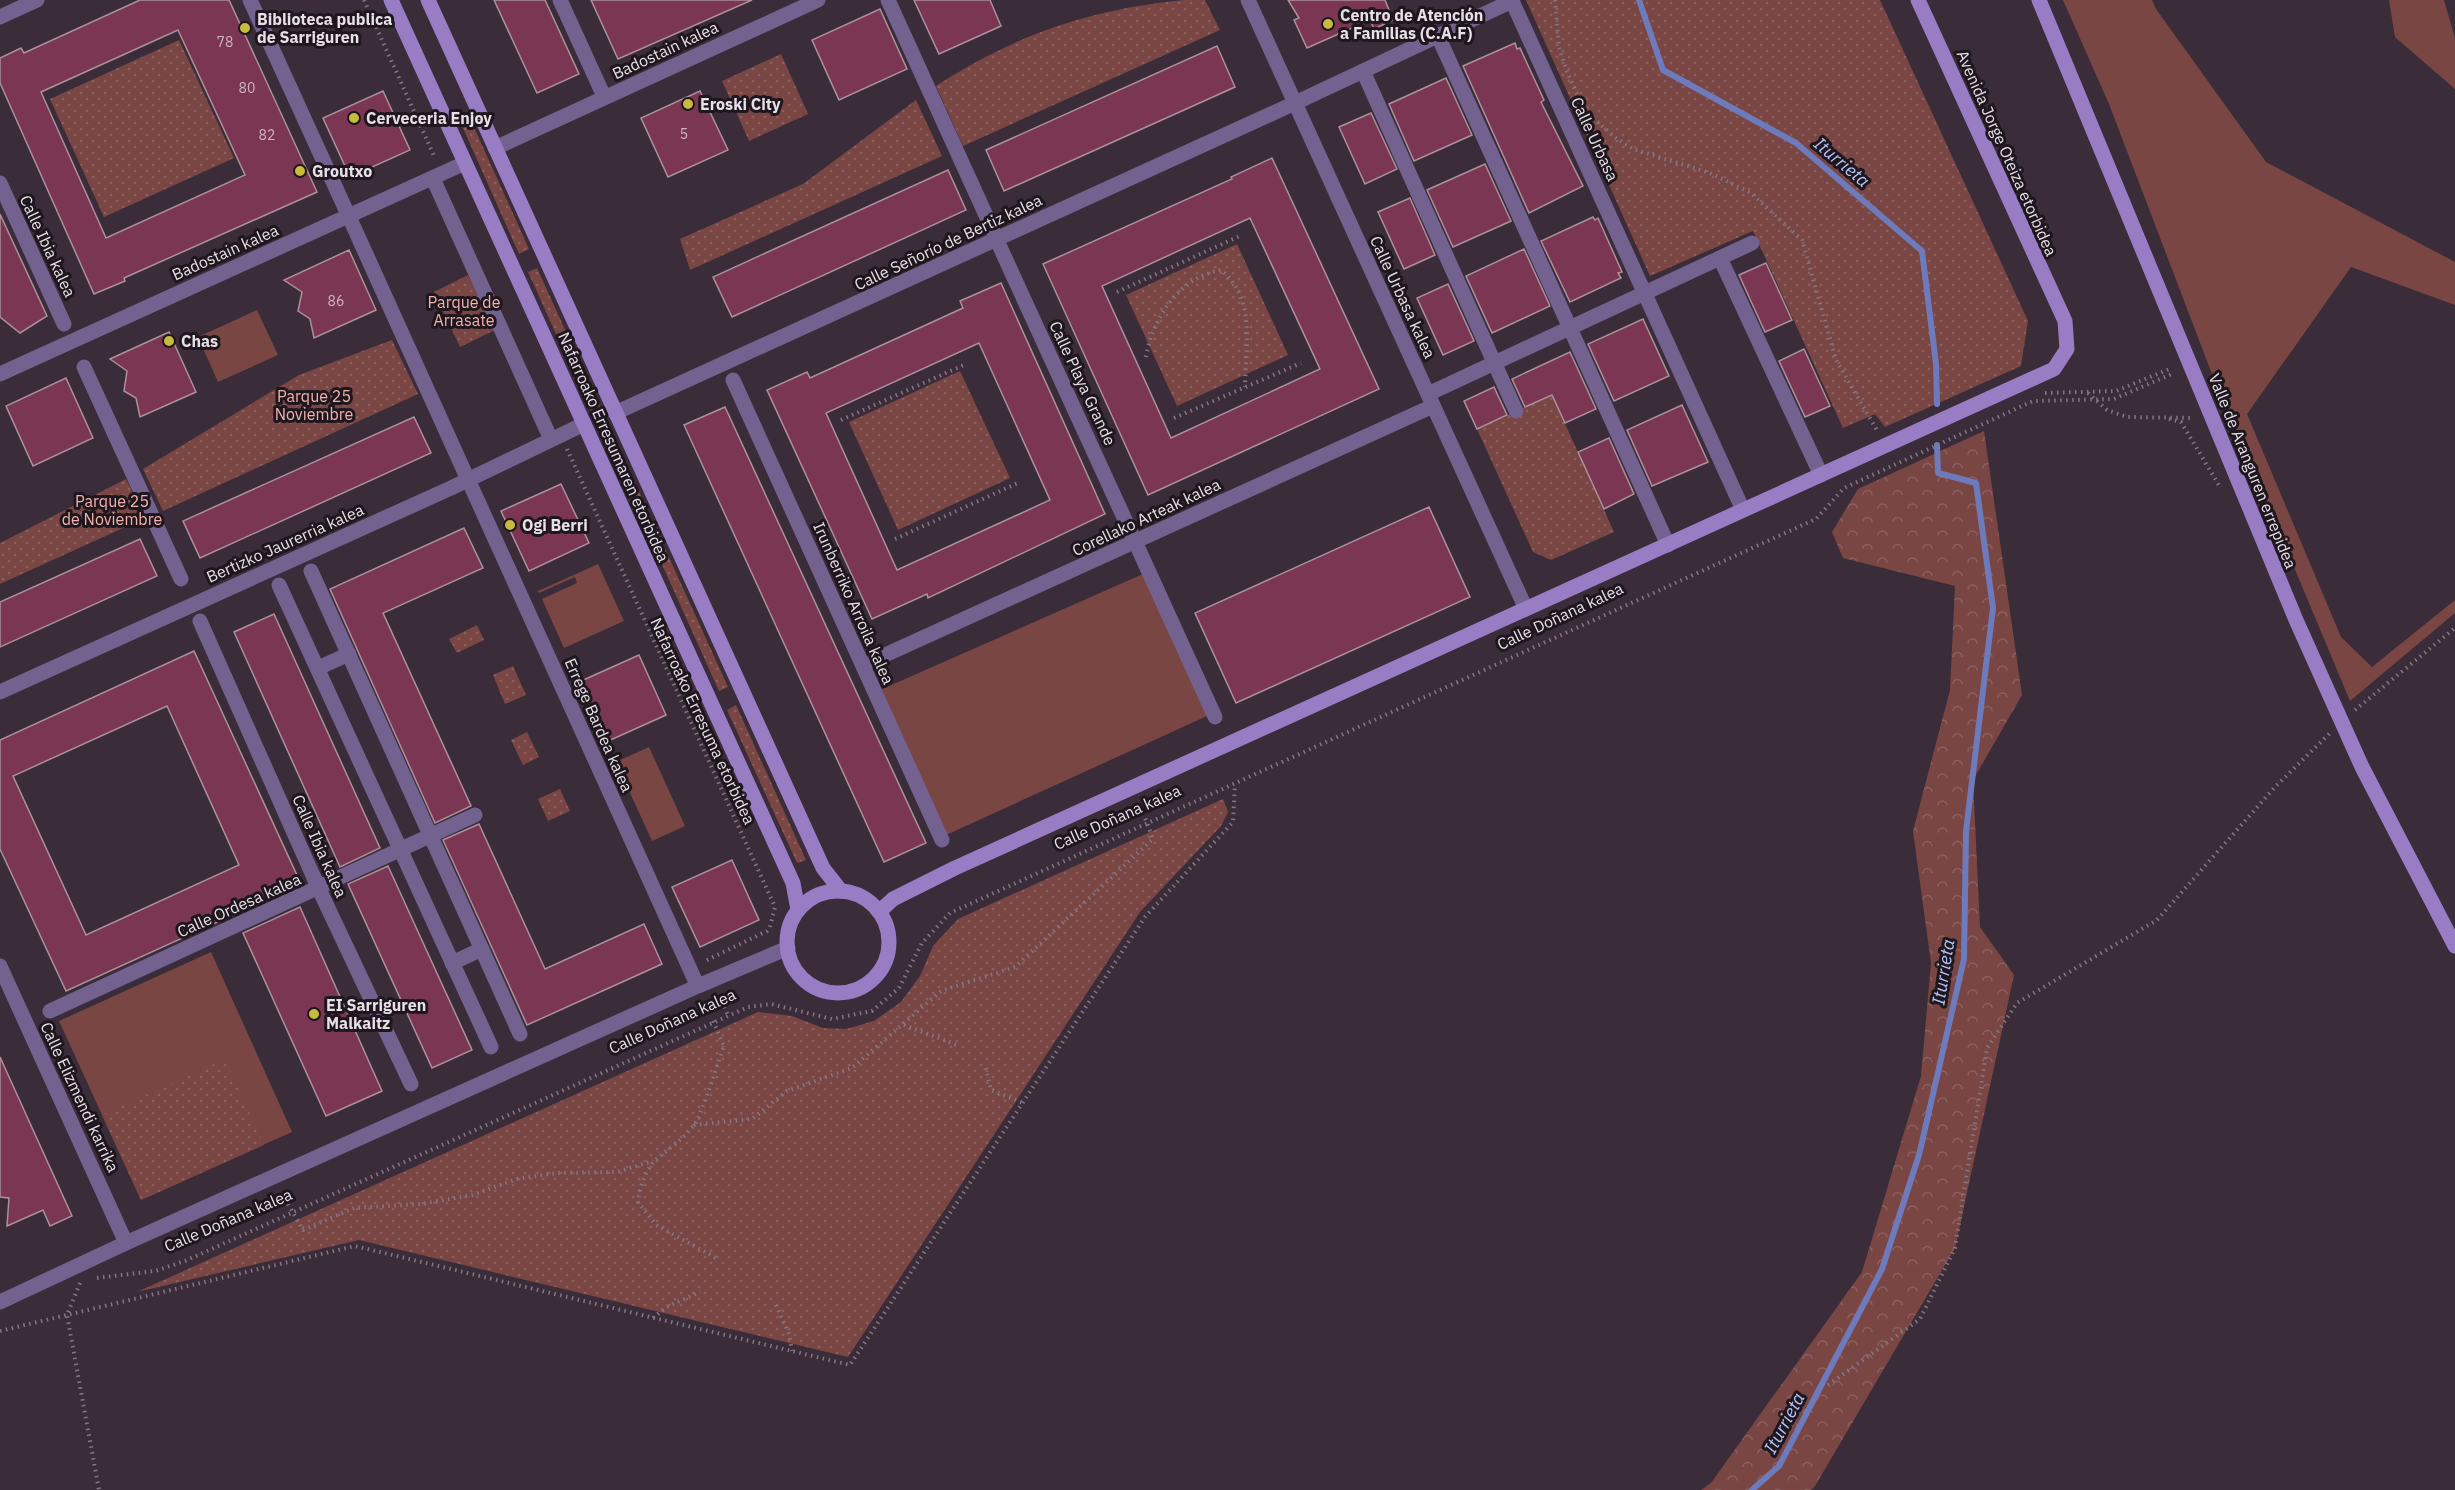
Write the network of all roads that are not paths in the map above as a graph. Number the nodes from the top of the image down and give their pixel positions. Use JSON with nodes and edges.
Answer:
{"nodes":[{"id":1,"x":37,"y":0,"type":"edge"},
{"id":2,"x":250,"y":0,"type":"edge"},
{"id":3,"x":391,"y":0,"type":"edge"},
{"id":4,"x":428,"y":0,"type":"edge"},
{"id":5,"x":560,"y":0,"type":"edge"},
{"id":6,"x":818,"y":0,"type":"edge"},
{"id":7,"x":888,"y":0,"type":"edge"},
{"id":8,"x":1248,"y":0,"type":"edge"},
{"id":9,"x":1918,"y":0,"type":"edge"},
{"id":10,"x":2039,"y":0,"type":"edge"},
{"id":11,"x":1512,"y":1,"type":"edge"},
{"id":12,"x":0,"y":17,"type":"edge"},
{"id":13,"x":1438,"y":36,"type":"junction"},
{"id":14,"x":1363,"y":71,"type":"junction"},
{"id":15,"x":602,"y":92,"type":"dead end"},
{"id":16,"x":1295,"y":103,"type":"junction"},
{"id":17,"x":495,"y":148,"type":"junction"},
{"id":18,"x":465,"y":163,"type":"junction"},
{"id":19,"x":0,"y":183,"type":"edge"},
{"id":20,"x":435,"y":183,"type":"dead end"},
{"id":21,"x":1752,"y":243,"type":"dead end"},
{"id":22,"x":1720,"y":258,"type":"junction"},
{"id":23,"x":1646,"y":293,"type":"junction"},
{"id":24,"x":2065,"y":321,"type":"joint"},
{"id":25,"x":64,"y":324,"type":"dead end"},
{"id":26,"x":1570,"y":328,"type":"junction"},
{"id":27,"x":1494,"y":363,"type":"junction"},
{"id":28,"x":84,"y":367,"type":"dead end"},
{"id":29,"x":0,"y":374,"type":"edge"},
{"id":30,"x":733,"y":380,"type":"dead end"},
{"id":31,"x":1430,"y":400,"type":"junction"},
{"id":32,"x":1516,"y":411,"type":"dead end"},
{"id":33,"x":615,"y":413,"type":"junction"},
{"id":34,"x":584,"y":424,"type":"junction"},
{"id":35,"x":549,"y":435,"type":"dead end"},
{"id":36,"x":1821,"y":475,"type":"junction"},
{"id":37,"x":1743,"y":510,"type":"junction"},
{"id":38,"x":1668,"y":545,"type":"junction"},
{"id":39,"x":311,"y":571,"type":"dead end"},
{"id":40,"x":181,"y":579,"type":"dead end"},
{"id":41,"x":279,"y":585,"type":"dead end"},
{"id":42,"x":1526,"y":609,"type":"junction"},
{"id":43,"x":200,"y":621,"type":"dead end"},
{"id":44,"x":349,"y":654,"type":"junction"},
{"id":45,"x":874,"y":660,"type":"dead end"},
{"id":46,"x":318,"y":668,"type":"junction"},
{"id":47,"x":0,"y":692,"type":"edge"},
{"id":48,"x":1215,"y":717,"type":"dead end"},
{"id":49,"x":475,"y":815,"type":"dead end"},
{"id":50,"x":431,"y":836,"type":"junction"},
{"id":51,"x":942,"y":840,"type":"dead end"},
{"id":52,"x":400,"y":849,"type":"junction"},
{"id":53,"x":319,"y":889,"type":"junction"},
{"id":54,"x":841,"y":891,"type":"junction"},
{"id":55,"x":798,"y":910,"type":"junction"},
{"id":56,"x":879,"y":912,"type":"junction"},
{"id":57,"x":2455,"y":946,"type":"edge"},
{"id":58,"x":788,"y":948,"type":"junction"},
{"id":59,"x":482,"y":949,"type":"junction"},
{"id":60,"x":452,"y":963,"type":"junction"},
{"id":61,"x":0,"y":966,"type":"edge"},
{"id":62,"x":694,"y":978,"type":"dead end"},
{"id":63,"x":50,"y":1011,"type":"dead end"},
{"id":64,"x":520,"y":1034,"type":"dead end"},
{"id":65,"x":491,"y":1047,"type":"dead end"},
{"id":66,"x":411,"y":1084,"type":"dead end"},
{"id":67,"x":126,"y":1243,"type":"junction"},
{"id":68,"x":0,"y":1302,"type":"edge"}],
"edges":[{"from":1,"to":12,"type":"street"},
{"from":2,"to":62,"type":"street","name":"Errege Bardea kalea"},
{"from":3,"to":18,"type":"street","name":"Nafarroako Erresumaren etorbidea"},
{"from":4,"to":17,"type":"street","name":"Nafarroako Erresumaren etorbidea"},
{"from":5,"to":15,"type":"street"},
{"from":6,"to":17,"type":"street","name":"Badostain kalea"},
{"from":7,"to":48,"type":"street","name":"Calle Playa Grande"},
{"from":8,"to":16,"type":"street","name":"Calle Urbasa kalea"},
{"from":9,"to":24,"type":"street","name":"Avenida Jorge Oteiza etorbidea"},
{"from":10,"to":57,"type":"street","name":"Valle de Aranguren errepidea"},
{"from":11,"to":13,"type":"street"},
{"from":11,"to":23,"type":"street","name":"Calle Urbasa"},
{"from":13,"to":14,"type":"street"},
{"from":13,"to":26,"type":"street"},
{"from":14,"to":16,"type":"street"},
{"from":14,"to":27,"type":"street"},
{"from":16,"to":31,"type":"street","name":"Calle Urbasa kalea"},
{"from":16,"to":33,"type":"street","name":"Calle Señorío de Bertiz kalea"},
{"from":17,"to":33,"type":"street","name":"Nafarroako Erresumaren etorbidea"},
{"from":18,"to":29,"type":"street","name":"Badostain kalea"},
{"from":18,"to":34,"type":"street","name":"Nafarroako Erresumaren etorbidea"},
{"from":19,"to":25,"type":"street","name":"Calle Ibia kalea"},
{"from":20,"to":35,"type":"street"},
{"from":21,"to":22,"type":"street"},
{"from":22,"to":23,"type":"street"},
{"from":22,"to":36,"type":"street"},
{"from":23,"to":26,"type":"street"},
{"from":23,"to":37,"type":"street","name":"Calle Urbasa"},
{"from":24,"to":36,"type":"street","name":"Calle Doñana kalea"},
{"from":26,"to":27,"type":"street"},
{"from":26,"to":38,"type":"street"},
{"from":27,"to":31,"type":"street"},
{"from":27,"to":32,"type":"street"},
{"from":28,"to":40,"type":"street"},
{"from":30,"to":51,"type":"street","name":"Irunberriko Arroila kalea"},
{"from":31,"to":42,"type":"street","name":"Calle Urbasa kalea"},
{"from":31,"to":45,"type":"street","name":"Corellako Arteak kalea"},
{"from":33,"to":54,"type":"street","name":"Nafarroako Erresumaren etorbidea"},
{"from":34,"to":47,"type":"street","name":"Bertizko Jaurerria kalea"},
{"from":34,"to":55,"type":"street","name":"Nafarroako Erresumaren etorbidea"},
{"from":36,"to":37,"type":"street","name":"Calle Doñana kalea"},
{"from":37,"to":38,"type":"street","name":"Calle Doñana kalea"},
{"from":38,"to":42,"type":"street","name":"Calle Doñana kalea"},
{"from":39,"to":44,"type":"street"},
{"from":41,"to":46,"type":"street"},
{"from":42,"to":56,"type":"street","name":"Calle Doñana kalea"},
{"from":43,"to":53,"type":"street","name":"Calle Ibia kalea"},
{"from":44,"to":46,"type":"street"},
{"from":44,"to":50,"type":"street"},
{"from":46,"to":52,"type":"street"},
{"from":49,"to":50,"type":"street","name":"Calle Ordesa kalea"},
{"from":50,"to":52,"type":"street","name":"Calle Ordesa kalea"},
{"from":50,"to":59,"type":"street"},
{"from":52,"to":53,"type":"street","name":"Calle Ordesa kalea"},
{"from":52,"to":60,"type":"street"},
{"from":53,"to":63,"type":"street","name":"Calle Ordesa kalea"},
{"from":53,"to":66,"type":"street","name":"Calle Ibia kalea"},
{"from":54,"to":55,"type":"street"},
{"from":54,"to":56,"type":"street"},
{"from":55,"to":58,"type":"street"},
{"from":56,"to":58,"type":"street"},
{"from":58,"to":67,"type":"street","name":"Calle Doñana kalea"},
{"from":59,"to":60,"type":"street"},
{"from":59,"to":64,"type":"street"},
{"from":60,"to":65,"type":"street"},
{"from":61,"to":67,"type":"street","name":"Calle Elizmendi karrika"},
{"from":67,"to":68,"type":"street","name":"Calle Doñana kalea"}]}
